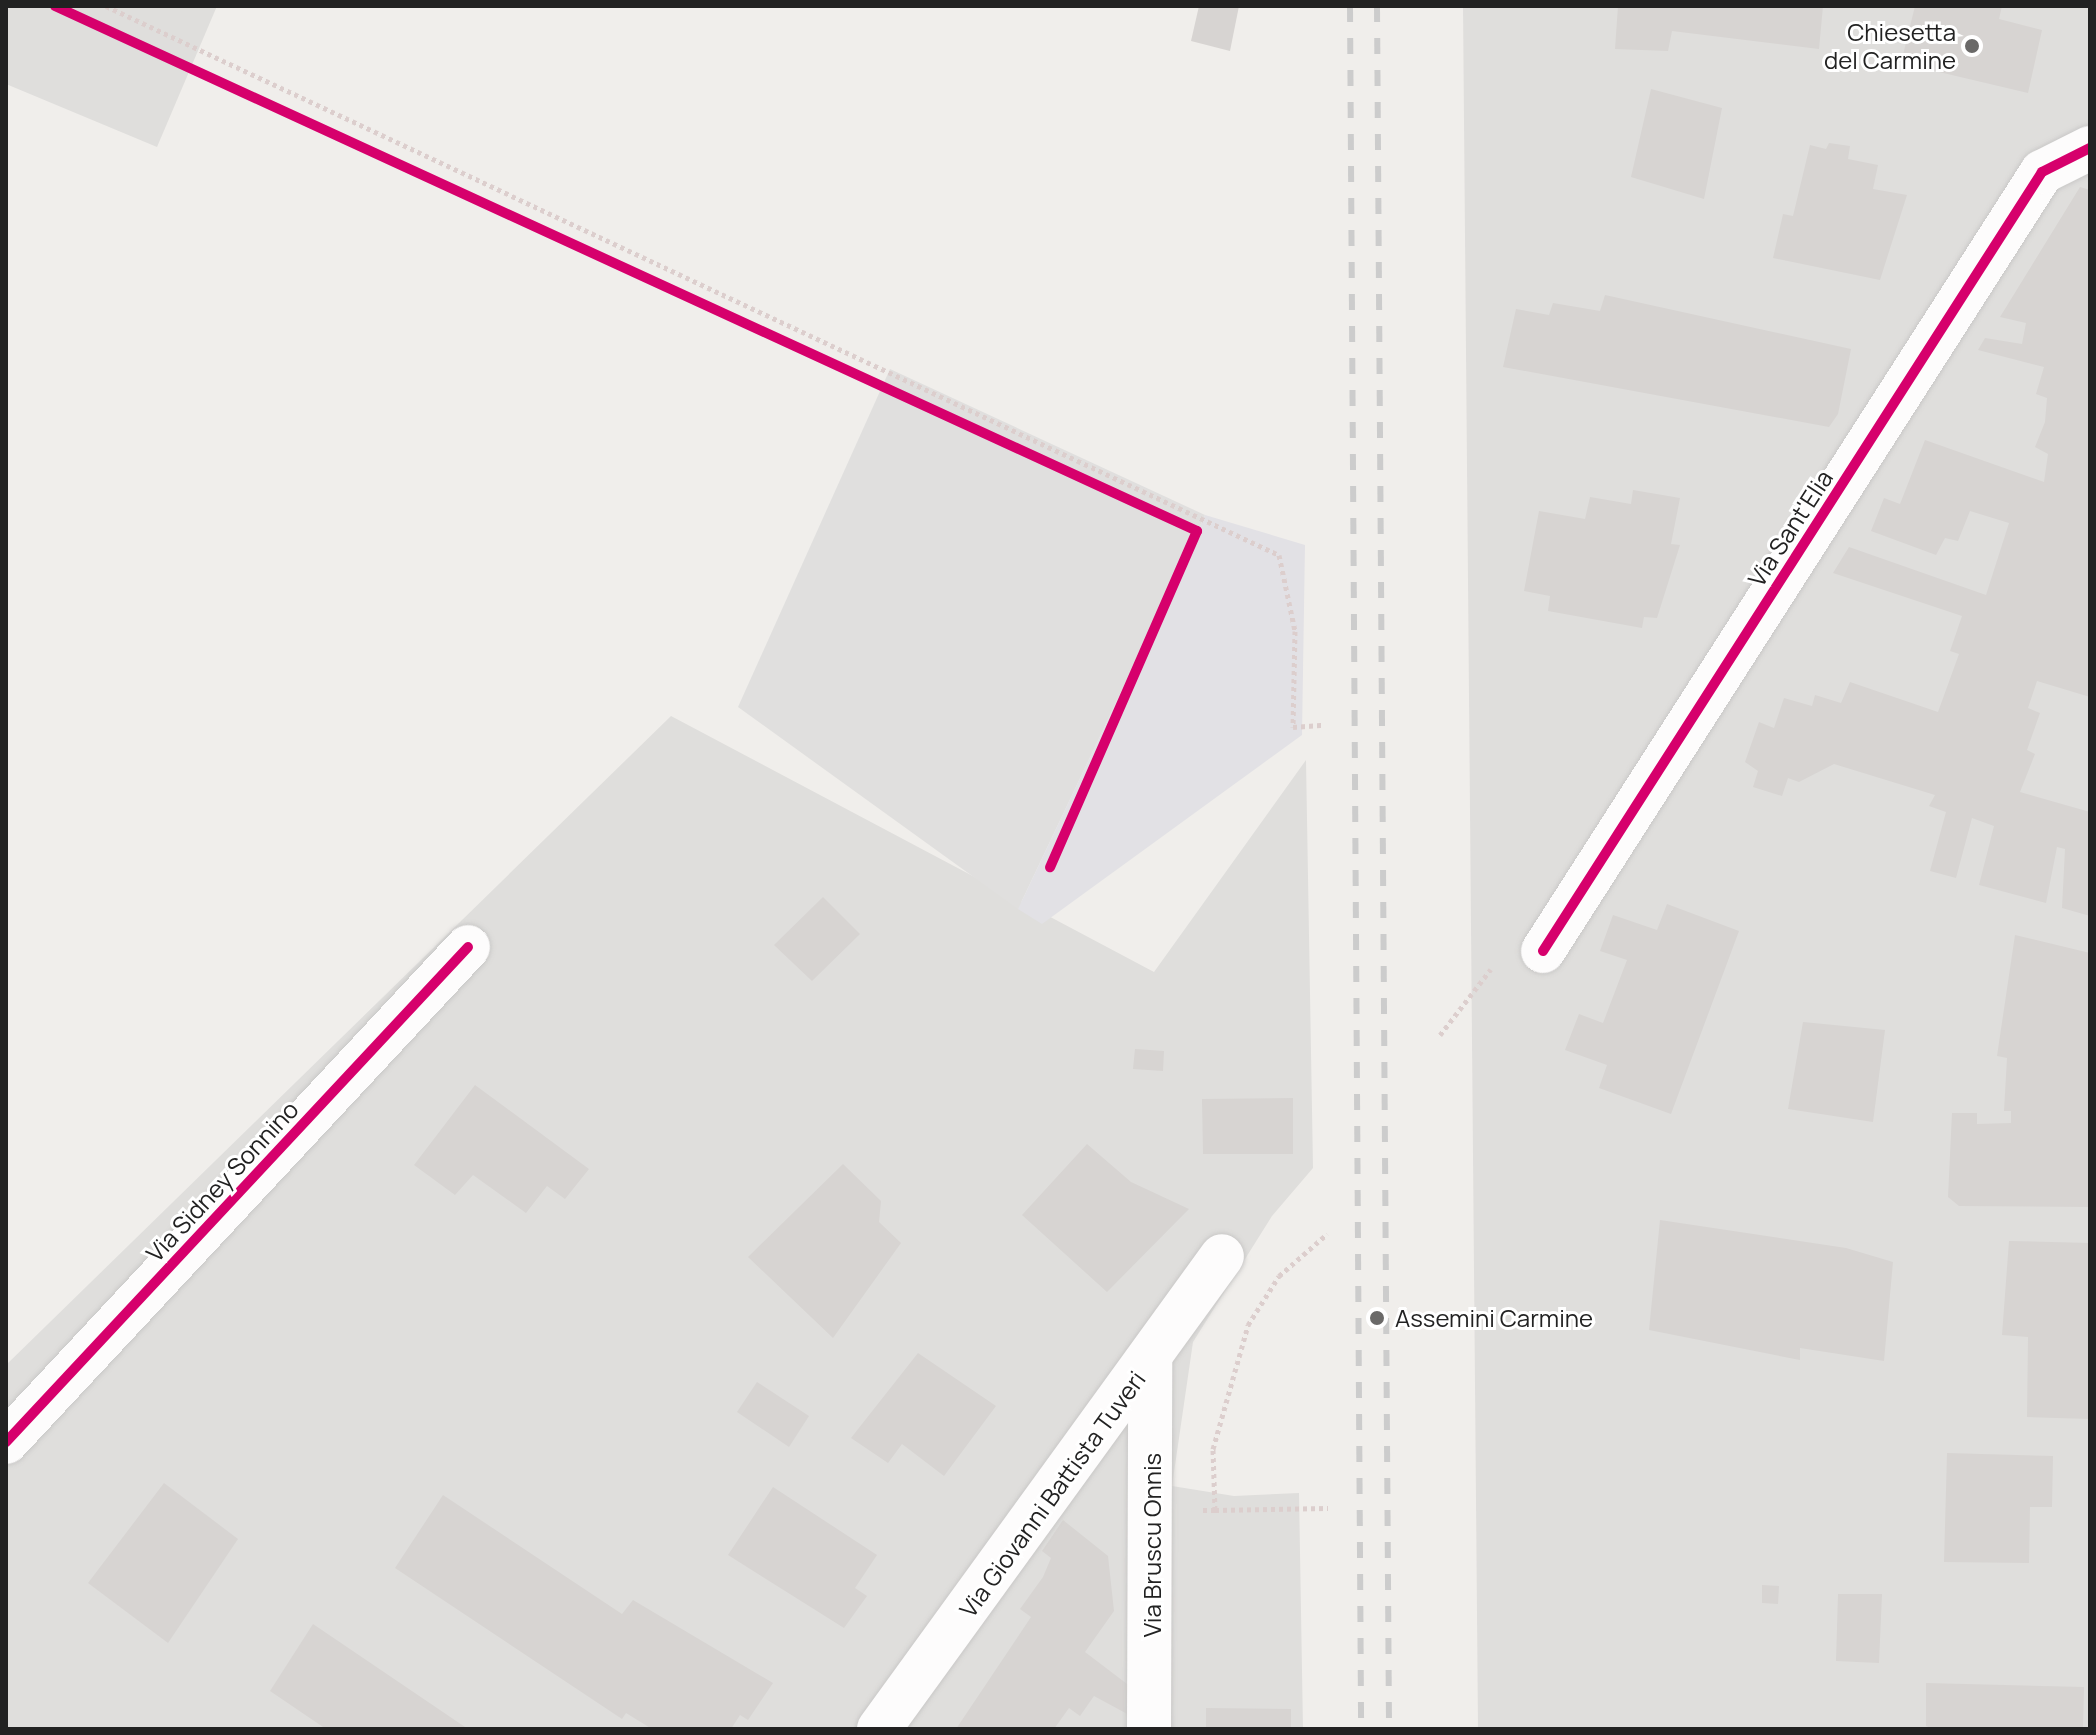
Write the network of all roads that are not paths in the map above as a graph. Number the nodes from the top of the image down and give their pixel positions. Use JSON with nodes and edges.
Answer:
{"nodes":[{"id":1,"x":2090,"y":148,"type":"edge"},
{"id":2,"x":468,"y":947,"type":"dead end"},
{"id":3,"x":1543,"y":951,"type":"road end"},
{"id":4,"x":1222,"y":1256,"type":"dead end"},
{"id":5,"x":1150,"y":1362,"type":"junction"},
{"id":6,"x":6,"y":1442,"type":"edge"},
{"id":7,"x":879,"y":1729,"type":"edge"},
{"id":8,"x":1149,"y":1729,"type":"edge"}],
"edges":[{"from":1,"to":3,"type":"street","name":"Via Sant'Elia"},
{"from":2,"to":6,"type":"street","name":"Via Sidney Sonnino"},
{"from":4,"to":5,"type":"street","name":"Via Giovanni Battista Tuveri"},
{"from":5,"to":7,"type":"street","name":"Via Giovanni Battista Tuveri"},
{"from":5,"to":8,"type":"street","name":"Via Bruscu Onnis"}]}
